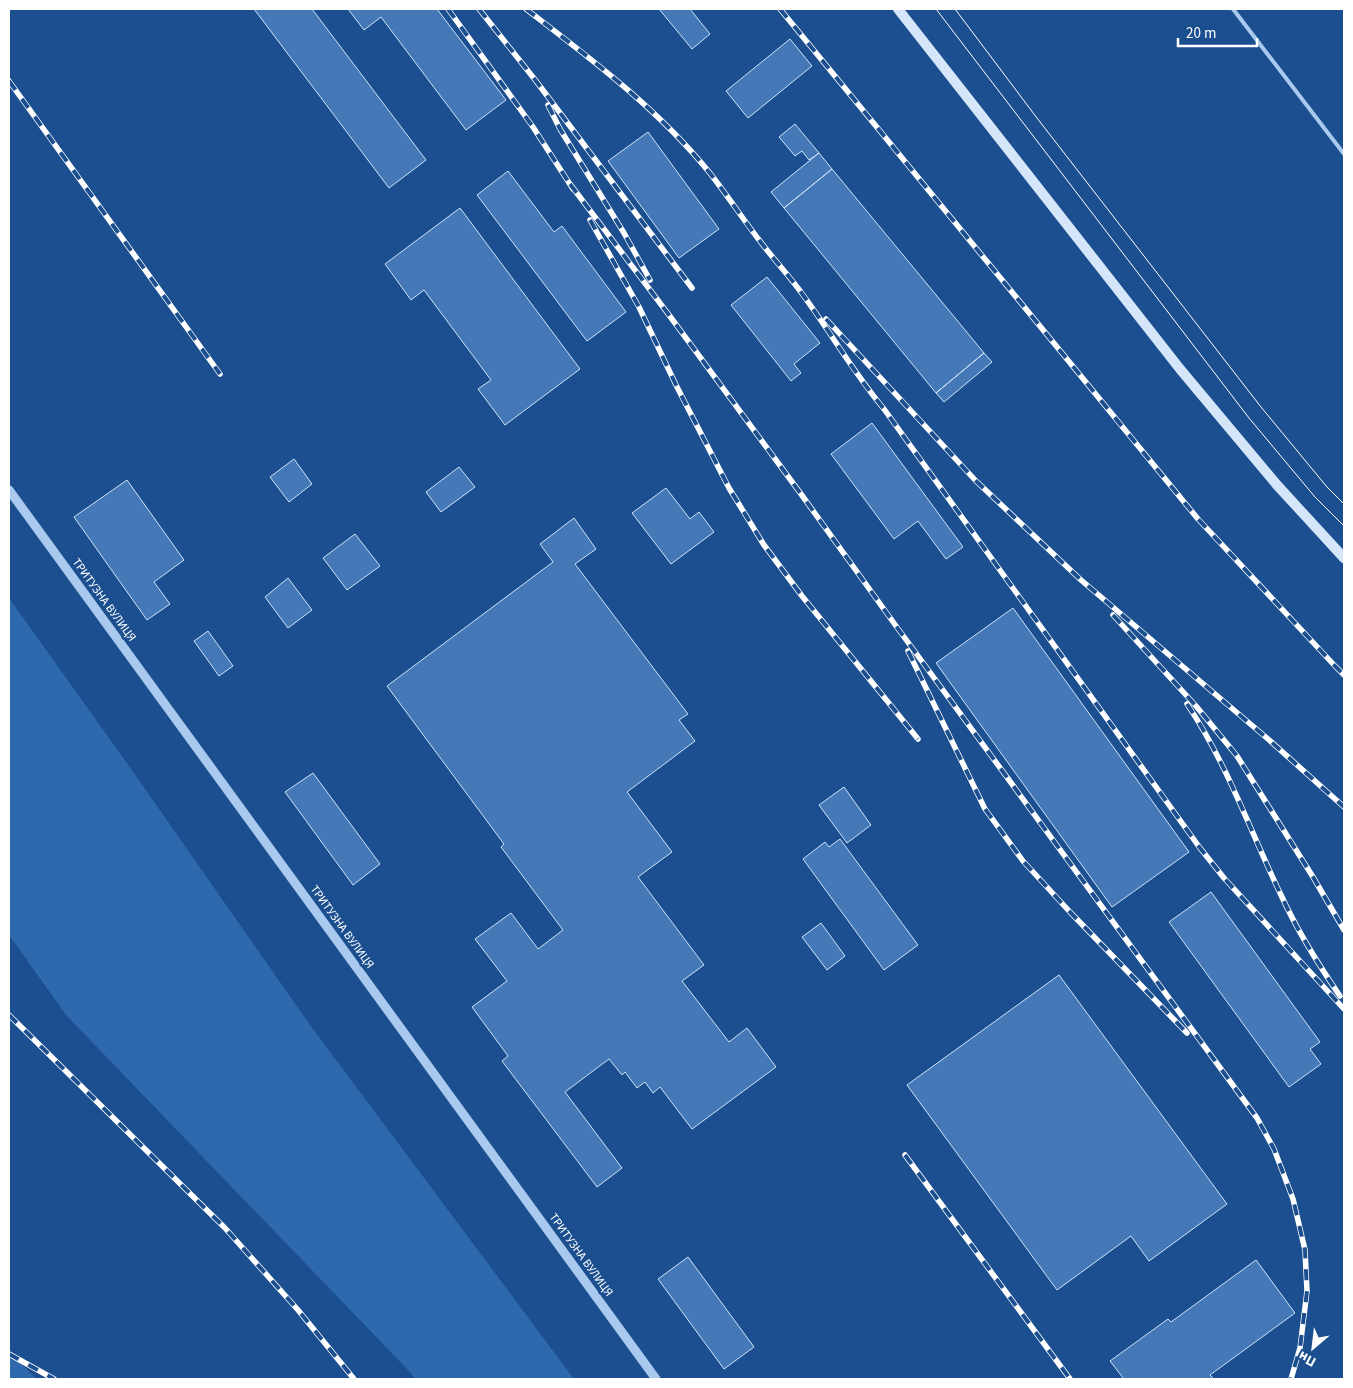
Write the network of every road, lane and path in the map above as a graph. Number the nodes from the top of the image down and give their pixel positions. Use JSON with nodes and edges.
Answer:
{"nodes":[{"id":1,"x":898,"y":9,"type":"edge"},
{"id":2,"x":1233,"y":9,"type":"edge"},
{"id":3,"x":1344,"y":154,"type":"edge"},
{"id":4,"x":9,"y":490,"type":"edge"},
{"id":5,"x":1344,"y":558,"type":"edge"},
{"id":6,"x":656,"y":1379,"type":"edge"}],
"edges":[{"from":1,"to":5,"type":"main road"},
{"from":2,"to":3,"type":"lane"},
{"from":4,"to":6,"type":"street","name":"ТРИТУЗНА ВУЛИЦЯ"}]}
